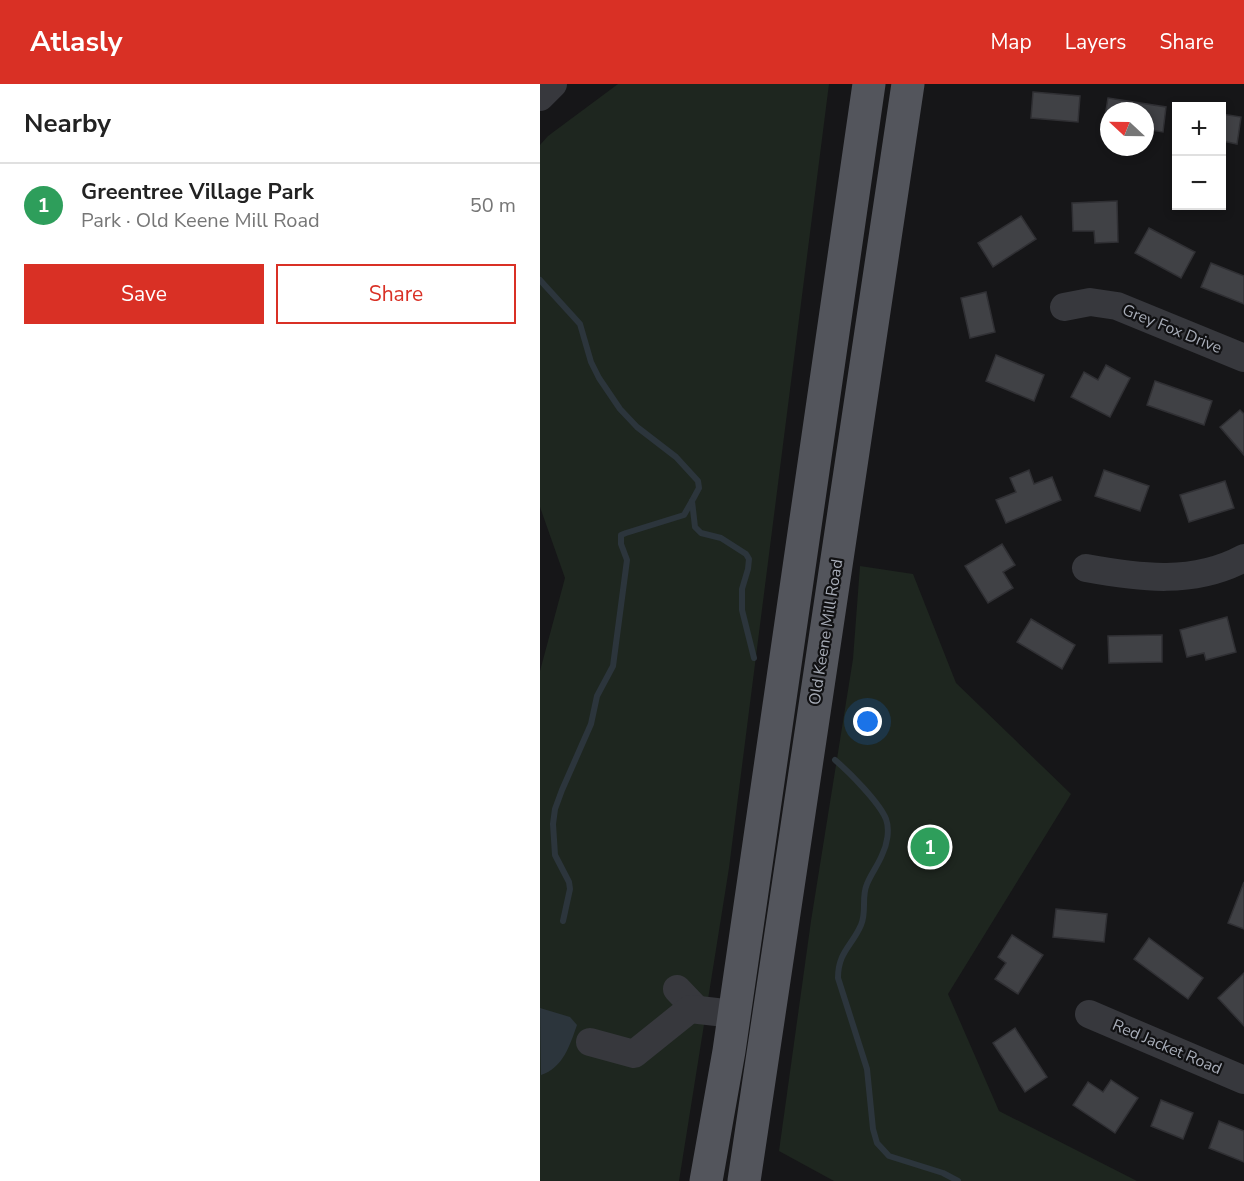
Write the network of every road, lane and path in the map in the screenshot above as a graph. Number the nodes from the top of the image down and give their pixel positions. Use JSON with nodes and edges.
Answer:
{"nodes":[{"id":1,"x":553,"y":84,"type":"edge"},
{"id":2,"x":869,"y":84,"type":"edge"},
{"id":3,"x":908,"y":84,"type":"edge"},
{"id":4,"x":540,"y":97,"type":"edge"},
{"id":5,"x":1064,"y":307,"type":"dead end"},
{"id":6,"x":1244,"y":358,"type":"edge"},
{"id":7,"x":1244,"y":558,"type":"edge"},
{"id":8,"x":1086,"y":568,"type":"dead end"},
{"id":9,"x":734,"y":1014,"type":"junction"},
{"id":10,"x":1089,"y":1014,"type":"dead end"},
{"id":11,"x":590,"y":1042,"type":"dead end"},
{"id":12,"x":1244,"y":1080,"type":"edge"},
{"id":13,"x":706,"y":1181,"type":"edge"},
{"id":14,"x":744,"y":1181,"type":"edge"}],
"edges":[{"from":1,"to":4,"type":"street"},
{"from":2,"to":9,"type":"main road"},
{"from":3,"to":14,"type":"main road","name":"Old Keene Mill Road"},
{"from":5,"to":6,"type":"street","name":"Grey Fox Drive"},
{"from":7,"to":8,"type":"street"},
{"from":9,"to":11,"type":"street"},
{"from":9,"to":13,"type":"main road"},
{"from":10,"to":12,"type":"street","name":"Red Jacket Road"}]}
